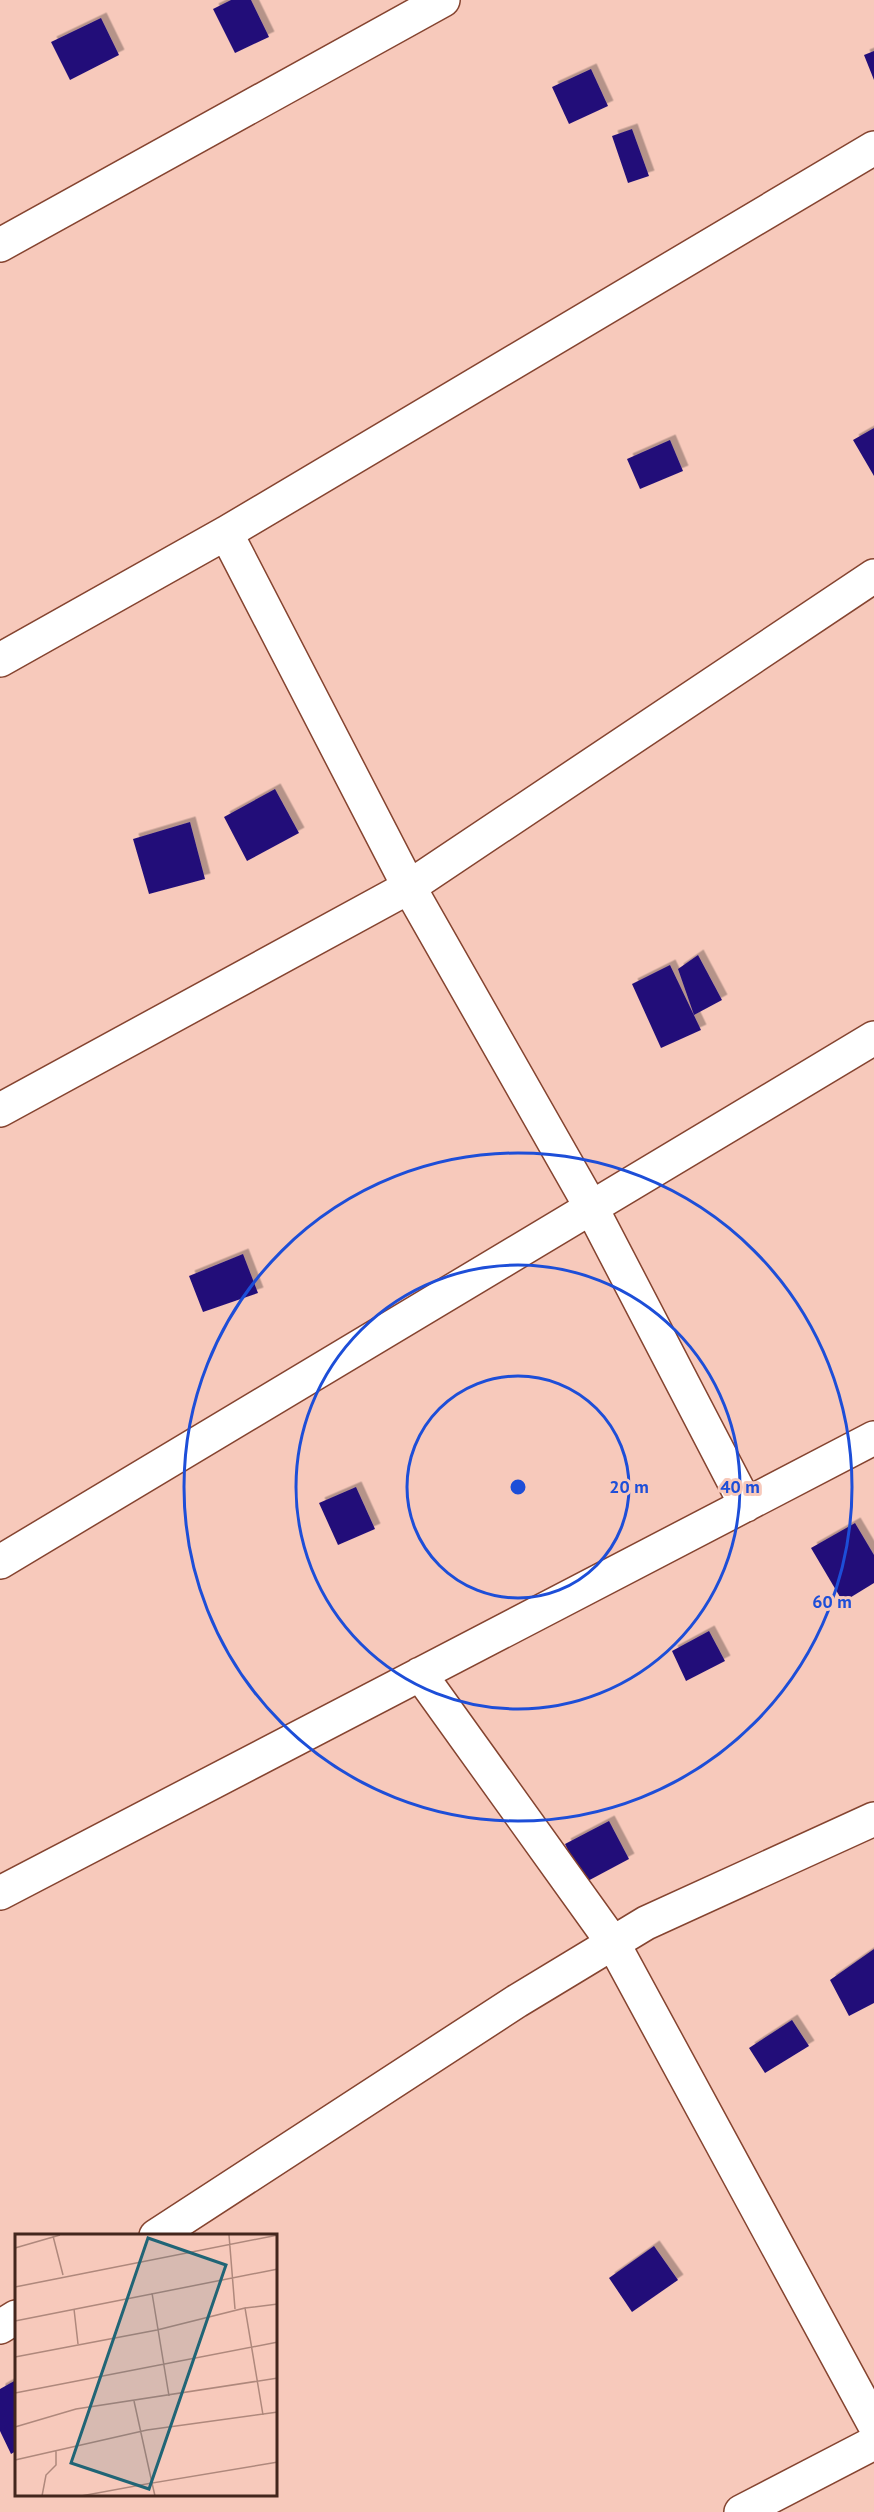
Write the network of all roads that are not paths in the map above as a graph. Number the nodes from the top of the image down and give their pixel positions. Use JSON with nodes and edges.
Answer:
{"nodes":[{"id":1,"x":443,"y":0,"type":"edge"},
{"id":2,"x":874,"y":148,"type":"edge"},
{"id":3,"x":0,"y":246,"type":"edge"},
{"id":4,"x":226,"y":533,"type":"junction"},
{"id":5,"x":874,"y":576,"type":"edge"},
{"id":6,"x":0,"y":660,"type":"edge"},
{"id":7,"x":409,"y":887,"type":"junction"},
{"id":8,"x":874,"y":1038,"type":"edge"},
{"id":9,"x":0,"y":1110,"type":"edge"},
{"id":10,"x":591,"y":1207,"type":"junction"},
{"id":11,"x":874,"y":1438,"type":"edge"},
{"id":12,"x":746,"y":1505,"type":"junction"},
{"id":13,"x":0,"y":1562,"type":"edge"},
{"id":14,"x":420,"y":1674,"type":"junction"},
{"id":15,"x":874,"y":1820,"type":"edge"},
{"id":16,"x":0,"y":1893,"type":"edge"},
{"id":17,"x":613,"y":1943,"type":"junction"},
{"id":18,"x":159,"y":2234,"type":"edge"},
{"id":19,"x":15,"y":2318,"type":"edge"},
{"id":20,"x":0,"y":2327,"type":"edge"},
{"id":21,"x":874,"y":2424,"type":"edge"},
{"id":22,"x":874,"y":2443,"type":"edge"},
{"id":23,"x":741,"y":2512,"type":"edge"}],
"edges":[{"from":1,"to":3,"type":"street"},
{"from":2,"to":4,"type":"street"},
{"from":4,"to":6,"type":"street"},
{"from":4,"to":7,"type":"street"},
{"from":5,"to":7,"type":"street"},
{"from":7,"to":9,"type":"street"},
{"from":7,"to":10,"type":"street"},
{"from":8,"to":10,"type":"street"},
{"from":10,"to":12,"type":"street"},
{"from":10,"to":13,"type":"street"},
{"from":11,"to":12,"type":"street"},
{"from":12,"to":14,"type":"street"},
{"from":14,"to":16,"type":"street"},
{"from":14,"to":17,"type":"street"},
{"from":15,"to":17,"type":"street"},
{"from":17,"to":18,"type":"street"},
{"from":17,"to":21,"type":"street"},
{"from":19,"to":20,"type":"street"},
{"from":22,"to":23,"type":"street"}]}
